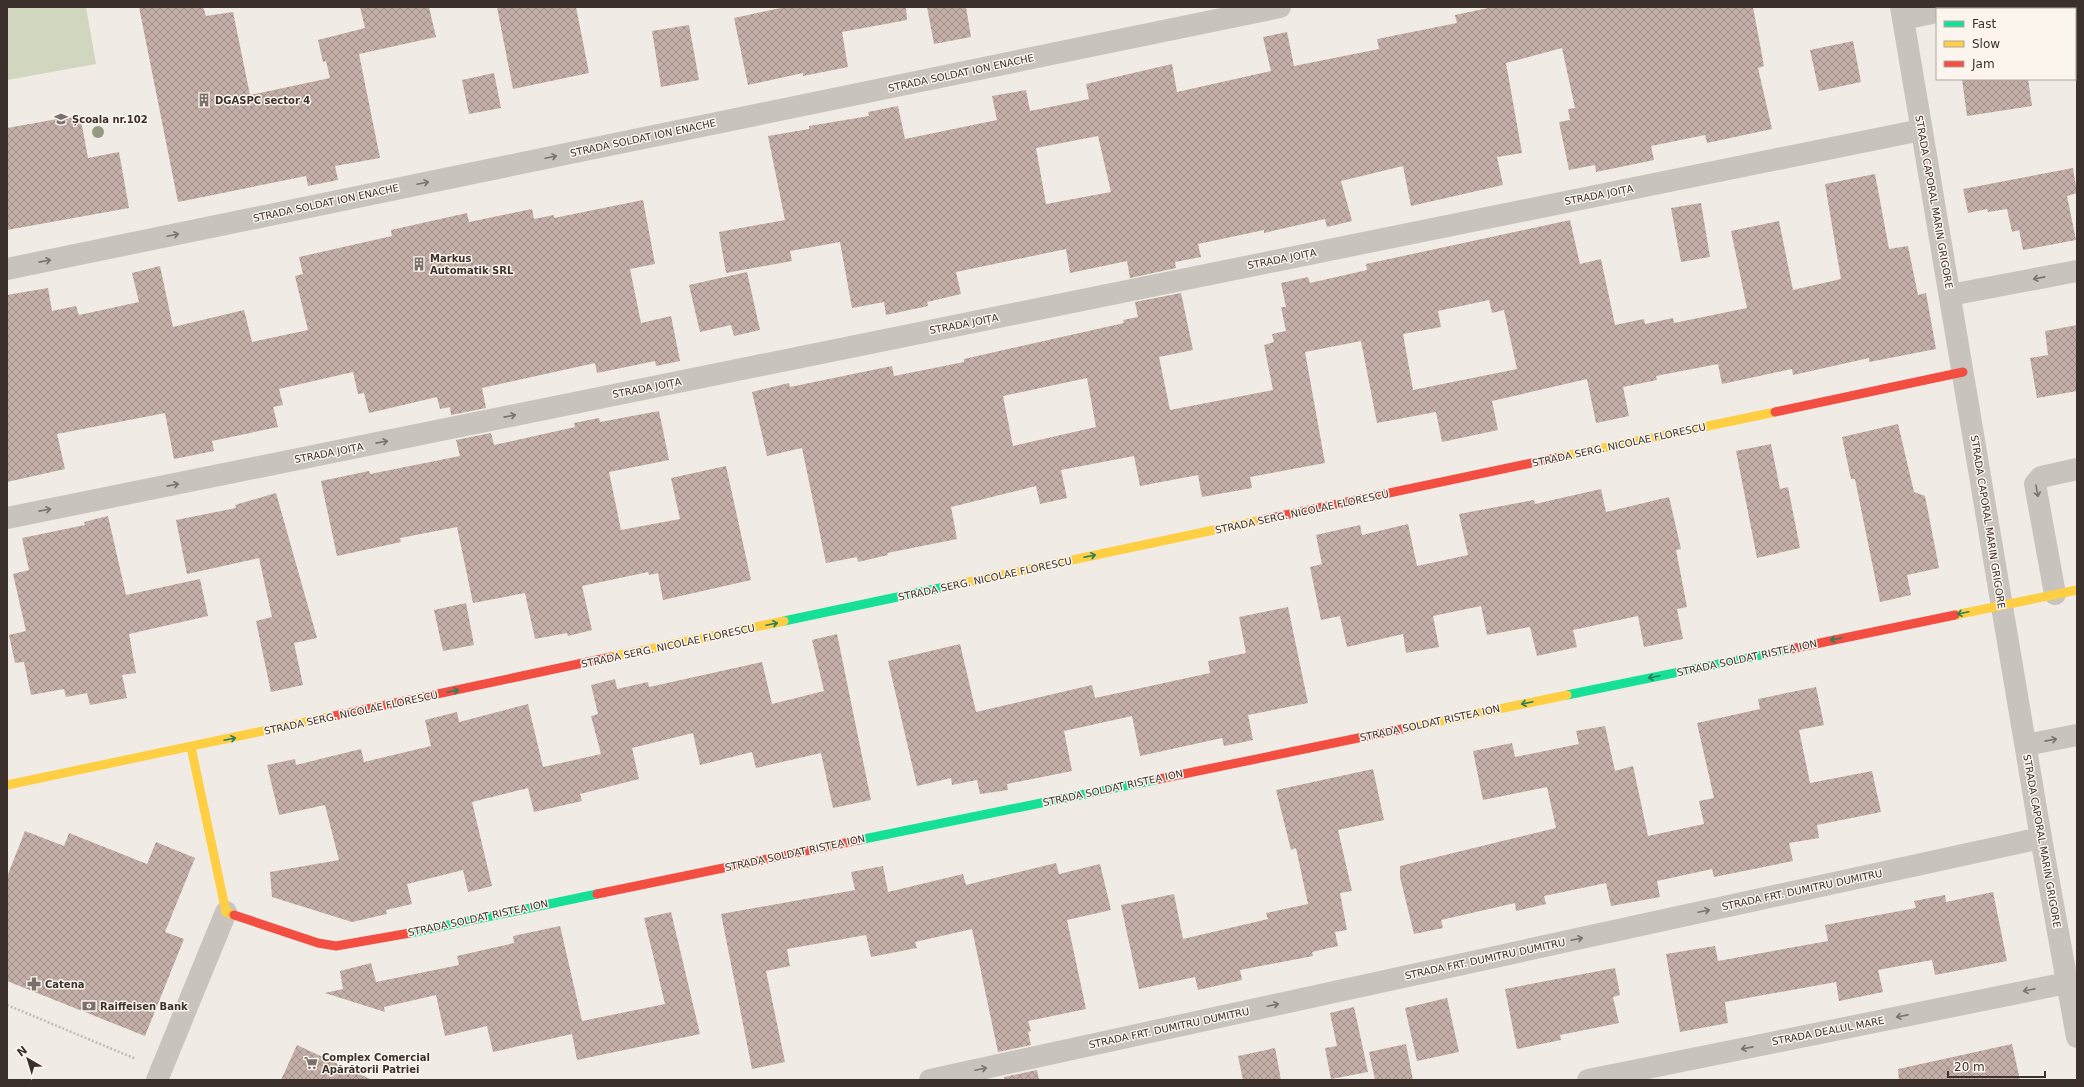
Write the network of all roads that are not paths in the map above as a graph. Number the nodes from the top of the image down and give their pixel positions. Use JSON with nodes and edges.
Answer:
{"nodes":[{"id":1,"x":1280,"y":7,"type":"edge"},
{"id":2,"x":1936,"y":12,"type":"edge"},
{"id":3,"x":1902,"y":13,"type":"edge"},
{"id":4,"x":1921,"y":130,"type":"junction"},
{"id":5,"x":7,"y":269,"type":"edge"},
{"id":6,"x":2077,"y":271,"type":"edge"},
{"id":7,"x":1950,"y":295,"type":"junction"},
{"id":8,"x":1963,"y":372,"type":"junction"},
{"id":9,"x":2077,"y":469,"type":"edge"},
{"id":10,"x":7,"y":518,"type":"edge"},
{"id":11,"x":2077,"y":590,"type":"edge"},
{"id":12,"x":2055,"y":594,"type":"junction"},
{"id":13,"x":2002,"y":605,"type":"junction"},
{"id":14,"x":2077,"y":735,"type":"edge"},
{"id":15,"x":2026,"y":745,"type":"junction"},
{"id":16,"x":191,"y":747,"type":"junction"},
{"id":17,"x":7,"y":785,"type":"edge"},
{"id":18,"x":2041,"y":838,"type":"junction"},
{"id":19,"x":226,"y":912,"type":"junction"},
{"id":20,"x":2067,"y":983,"type":"junction"},
{"id":21,"x":2077,"y":1037,"type":"edge"},
{"id":22,"x":159,"y":1075,"type":"edge"},
{"id":23,"x":930,"y":1080,"type":"edge"},
{"id":24,"x":1588,"y":1080,"type":"edge"}],
"edges":[{"from":5,"to":1,"type":"street","name":"STRADA SOLDAT ION ENACHE","one_way":true},
{"from":2,"to":3,"type":"street"},
{"from":3,"to":4,"type":"street","name":"STRADA CAPORAL MARIN GRIGORE"},
{"from":4,"to":7,"type":"street","name":"STRADA CAPORAL MARIN GRIGORE"},
{"from":10,"to":4,"type":"street","name":"STRADA JOIȚA","one_way":true},
{"from":6,"to":7,"type":"street","one_way":true},
{"from":7,"to":8,"type":"street","name":"STRADA CAPORAL MARIN GRIGORE"},
{"from":8,"to":13,"type":"street","name":"STRADA CAPORAL MARIN GRIGORE"},
{"from":16,"to":8,"type":"street","name":"STRADA SERG. NICOLAE FLORESCU","one_way":true},
{"from":9,"to":12,"type":"street","one_way":true},
{"from":11,"to":12,"type":"street","name":"STRADA SOLDAT RISTEA ION"},
{"from":12,"to":13,"type":"street","name":"STRADA SOLDAT RISTEA ION"},
{"from":13,"to":15,"type":"street","name":"STRADA CAPORAL MARIN GRIGORE"},
{"from":13,"to":19,"type":"street","name":"STRADA SOLDAT RISTEA ION","one_way":true},
{"from":15,"to":14,"type":"street","one_way":true},
{"from":15,"to":18,"type":"street","name":"STRADA CAPORAL MARIN GRIGORE"},
{"from":16,"to":17,"type":"street","name":"STRADA SERG. NICOLAE FLORESCU"},
{"from":16,"to":19,"type":"street"},
{"from":18,"to":20,"type":"street","name":"STRADA CAPORAL MARIN GRIGORE"},
{"from":23,"to":18,"type":"street","name":"STRADA FRT. DUMITRU DUMITRU","one_way":true},
{"from":19,"to":22,"type":"street"},
{"from":20,"to":21,"type":"street","name":"STRADA CAPORAL MARIN GRIGORE"},
{"from":20,"to":24,"type":"street","name":"STRADA DEALUL MARE","one_way":true}]}
